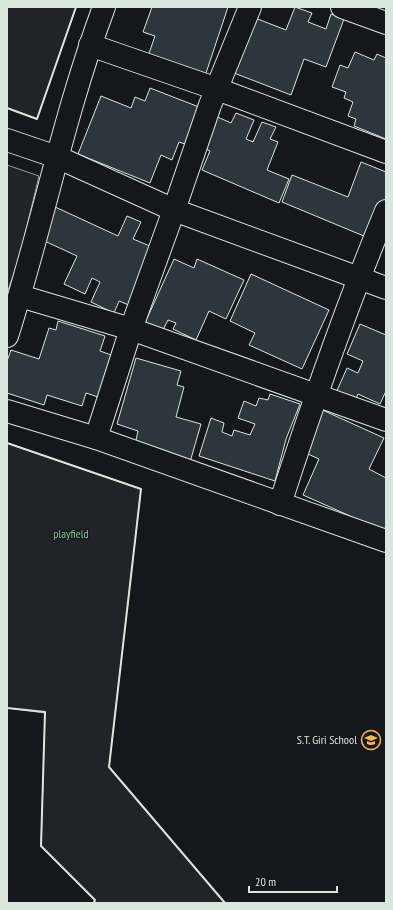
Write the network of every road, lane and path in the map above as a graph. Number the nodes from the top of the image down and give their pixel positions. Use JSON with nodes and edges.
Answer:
{"nodes":[{"id":1,"x":104,"y":7,"type":"edge"},
{"id":2,"x":250,"y":7,"type":"edge"},
{"id":3,"x":342,"y":7,"type":"edge"},
{"id":4,"x":386,"y":23,"type":"edge"},
{"id":5,"x":90,"y":45,"type":"junction"},
{"id":6,"x":217,"y":89,"type":"junction"},
{"id":7,"x":7,"y":140,"type":"edge"},
{"id":8,"x":386,"y":152,"type":"edge"},
{"id":9,"x":57,"y":157,"type":"junction"},
{"id":10,"x":174,"y":210,"type":"junction"},
{"id":11,"x":386,"y":211,"type":"edge"},
{"id":12,"x":358,"y":278,"type":"junction"},
{"id":13,"x":386,"y":288,"type":"edge"},
{"id":14,"x":20,"y":296,"type":"junction"},
{"id":15,"x":131,"y":329,"type":"junction"},
{"id":16,"x":7,"y":336,"type":"edge"},
{"id":17,"x":316,"y":395,"type":"junction"},
{"id":18,"x":7,"y":411,"type":"edge"},
{"id":19,"x":386,"y":420,"type":"edge"},
{"id":20,"x":96,"y":438,"type":"junction"},
{"id":21,"x":280,"y":504,"type":"junction"},
{"id":22,"x":386,"y":541,"type":"edge"}],
"edges":[{"from":1,"to":5,"type":"street"},
{"from":2,"to":6,"type":"street"},
{"from":3,"to":4,"type":"street"},
{"from":5,"to":6,"type":"street"},
{"from":5,"to":9,"type":"street"},
{"from":6,"to":8,"type":"street"},
{"from":6,"to":10,"type":"street"},
{"from":7,"to":9,"type":"street"},
{"from":9,"to":10,"type":"street"},
{"from":9,"to":14,"type":"street"},
{"from":10,"to":12,"type":"street"},
{"from":10,"to":15,"type":"street"},
{"from":11,"to":12,"type":"street"},
{"from":12,"to":13,"type":"street"},
{"from":12,"to":17,"type":"street"},
{"from":14,"to":15,"type":"street"},
{"from":14,"to":16,"type":"street"},
{"from":15,"to":17,"type":"street"},
{"from":15,"to":20,"type":"street"},
{"from":17,"to":19,"type":"street"},
{"from":17,"to":21,"type":"street"},
{"from":18,"to":20,"type":"street"},
{"from":20,"to":21,"type":"street"},
{"from":21,"to":22,"type":"street"}]}
